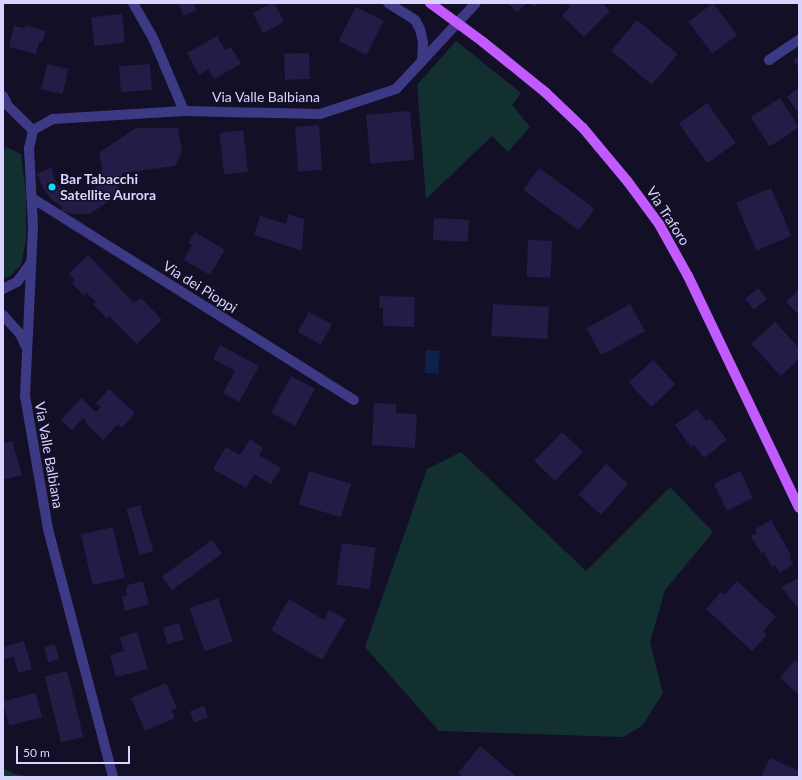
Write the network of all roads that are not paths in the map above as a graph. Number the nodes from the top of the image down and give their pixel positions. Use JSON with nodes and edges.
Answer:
{"nodes":[{"id":1,"x":133,"y":3,"type":"edge"},
{"id":2,"x":388,"y":3,"type":"edge"},
{"id":3,"x":430,"y":3,"type":"edge"},
{"id":4,"x":476,"y":3,"type":"edge"},
{"id":5,"x":458,"y":22,"type":"junction"},
{"id":6,"x":799,"y":40,"type":"edge"},
{"id":7,"x":769,"y":60,"type":"dead end"},
{"id":8,"x":422,"y":61,"type":"junction"},
{"id":9,"x":3,"y":96,"type":"edge"},
{"id":10,"x":184,"y":111,"type":"junction"},
{"id":11,"x":33,"y":130,"type":"junction"},
{"id":12,"x":32,"y":198,"type":"junction"},
{"id":13,"x":31,"y":261,"type":"junction"},
{"id":14,"x":3,"y":289,"type":"edge"},
{"id":15,"x":3,"y":315,"type":"edge"},
{"id":16,"x":27,"y":350,"type":"junction"},
{"id":17,"x":354,"y":400,"type":"dead end"},
{"id":18,"x":799,"y":508,"type":"edge"},
{"id":19,"x":113,"y":777,"type":"edge"}],
"edges":[{"from":1,"to":10,"type":"street"},
{"from":2,"to":8,"type":"street"},
{"from":3,"to":5,"type":"main road","name":"Via Traforo"},
{"from":4,"to":5,"type":"street","name":"Via Valle Balbiana"},
{"from":5,"to":8,"type":"street","name":"Via Valle Balbiana"},
{"from":5,"to":18,"type":"main road","name":"Via Traforo"},
{"from":6,"to":7,"type":"street"},
{"from":8,"to":10,"type":"street","name":"Via Valle Balbiana"},
{"from":9,"to":11,"type":"street"},
{"from":10,"to":11,"type":"street","name":"Via Valle Balbiana"},
{"from":11,"to":12,"type":"street","name":"Via Valle Balbiana"},
{"from":12,"to":13,"type":"street","name":"Via Valle Balbiana"},
{"from":12,"to":17,"type":"street","name":"Via dei Pioppi"},
{"from":13,"to":14,"type":"street"},
{"from":13,"to":16,"type":"street","name":"Via Valle Balbiana"},
{"from":15,"to":16,"type":"street"},
{"from":16,"to":19,"type":"street","name":"Via Valle Balbiana"}]}
